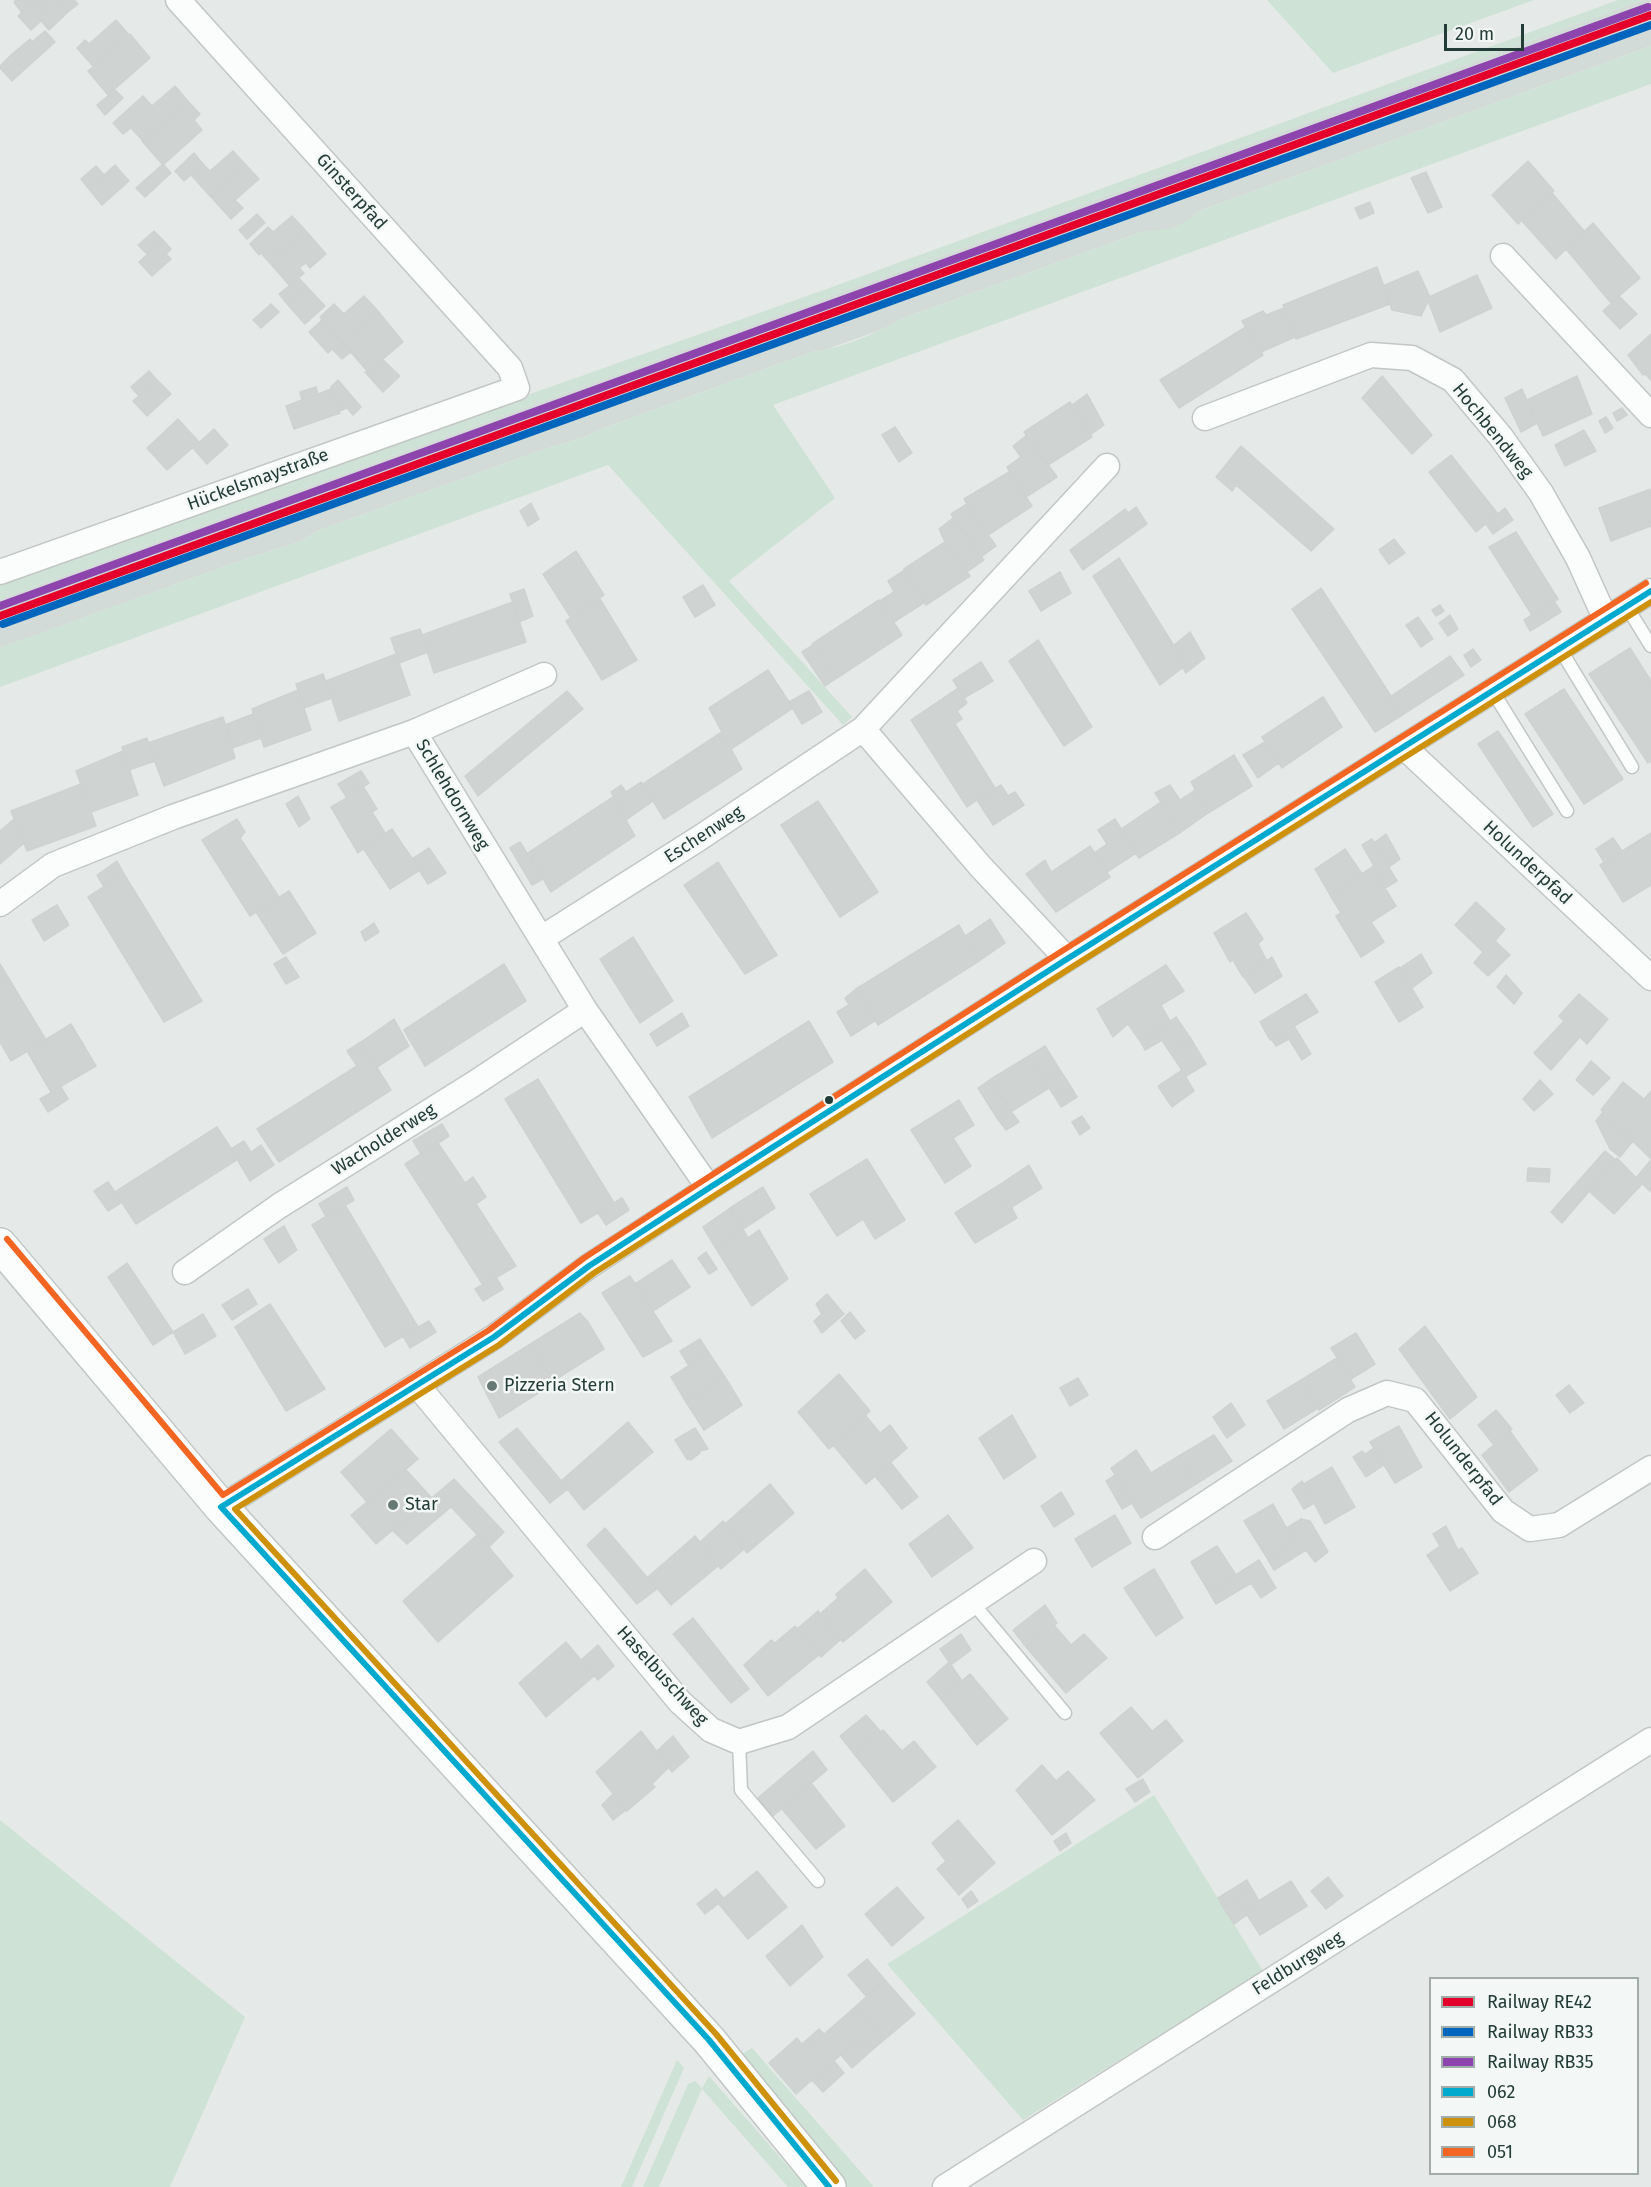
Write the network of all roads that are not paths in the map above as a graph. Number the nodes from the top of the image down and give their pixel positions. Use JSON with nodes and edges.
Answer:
{"nodes":[{"id":1,"x":178,"y":0,"type":"edge"},
{"id":2,"x":1503,"y":256,"type":"dead end"},
{"id":3,"x":517,"y":388,"type":"joint"},
{"id":4,"x":1651,"y":415,"type":"edge"},
{"id":5,"x":1205,"y":418,"type":"dead end"},
{"id":6,"x":1107,"y":466,"type":"dead end"},
{"id":7,"x":0,"y":572,"type":"edge"},
{"id":8,"x":1651,"y":591,"type":"edge"},
{"id":9,"x":1627,"y":607,"type":"junction"},
{"id":10,"x":1606,"y":620,"type":"junction"},
{"id":11,"x":1651,"y":646,"type":"edge"},
{"id":12,"x":1560,"y":649,"type":"junction"},
{"id":13,"x":544,"y":675,"type":"dead end"},
{"id":14,"x":1492,"y":692,"type":"junction"},
{"id":15,"x":863,"y":729,"type":"junction"},
{"id":16,"x":414,"y":732,"type":"junction"},
{"id":17,"x":1404,"y":747,"type":"junction"},
{"id":18,"x":1632,"y":767,"type":"dead end"},
{"id":19,"x":1567,"y":812,"type":"dead end"},
{"id":20,"x":0,"y":904,"type":"edge"},
{"id":21,"x":542,"y":938,"type":"junction"},
{"id":22,"x":1641,"y":955,"type":"edge"},
{"id":23,"x":1067,"y":959,"type":"junction"},
{"id":24,"x":1651,"y":978,"type":"edge"},
{"id":25,"x":585,"y":1010,"type":"junction"},
{"id":26,"x":709,"y":1188,"type":"junction"},
{"id":27,"x":0,"y":1245,"type":"edge"},
{"id":28,"x":184,"y":1272,"type":"dead end"},
{"id":29,"x":417,"y":1385,"type":"junction"},
{"id":30,"x":1651,"y":1468,"type":"edge"},
{"id":31,"x":221,"y":1507,"type":"junction"},
{"id":32,"x":1155,"y":1537,"type":"dead end"},
{"id":33,"x":1034,"y":1561,"type":"dead end"},
{"id":34,"x":973,"y":1603,"type":"junction"},
{"id":35,"x":1065,"y":1713,"type":"dead end"},
{"id":36,"x":1651,"y":1740,"type":"edge"},
{"id":37,"x":739,"y":1742,"type":"junction"},
{"id":38,"x":818,"y":1881,"type":"dead end"},
{"id":39,"x":829,"y":2187,"type":"edge"},
{"id":40,"x":945,"y":2187,"type":"edge"}],
"edges":[{"from":1,"to":3,"type":"street","name":"Ginsterpfad"},
{"from":2,"to":4,"type":"street"},
{"from":3,"to":7,"type":"street","name":"Hückelsmaystraße"},
{"from":5,"to":10,"type":"street","name":"Hochbendweg"},
{"from":6,"to":15,"type":"street","name":"Eschenweg"},
{"from":8,"to":9,"type":"street"},
{"from":9,"to":10,"type":"street"},
{"from":9,"to":11,"type":"lane"},
{"from":10,"to":12,"type":"street"},
{"from":12,"to":14,"type":"street"},
{"from":12,"to":18,"type":"lane"},
{"from":13,"to":16,"type":"street","name":"Schlehdornweg"},
{"from":14,"to":17,"type":"street"},
{"from":14,"to":19,"type":"lane"},
{"from":15,"to":21,"type":"street","name":"Eschenweg"},
{"from":15,"to":23,"type":"street"},
{"from":16,"to":20,"type":"street","name":"Schlehdornweg"},
{"from":16,"to":21,"type":"street","name":"Schlehdornweg"},
{"from":17,"to":22,"type":"street","name":"Holunderpfad"},
{"from":17,"to":23,"type":"street"},
{"from":21,"to":25,"type":"street","name":"Schlehdornweg"},
{"from":22,"to":24,"type":"street","name":"Holunderpfad"},
{"from":23,"to":26,"type":"street"},
{"from":25,"to":26,"type":"street","name":"Schlehdornweg"},
{"from":25,"to":28,"type":"street","name":"Wacholderweg"},
{"from":26,"to":29,"type":"street"},
{"from":27,"to":31,"type":"main road"},
{"from":29,"to":31,"type":"street"},
{"from":29,"to":37,"type":"street","name":"Haselbuschweg"},
{"from":30,"to":32,"type":"street","name":"Holunderpfad"},
{"from":31,"to":39,"type":"main road"},
{"from":33,"to":34,"type":"street"},
{"from":34,"to":35,"type":"lane"},
{"from":34,"to":37,"type":"street"},
{"from":36,"to":40,"type":"street","name":"Feldburgweg"},
{"from":37,"to":38,"type":"lane"}]}
